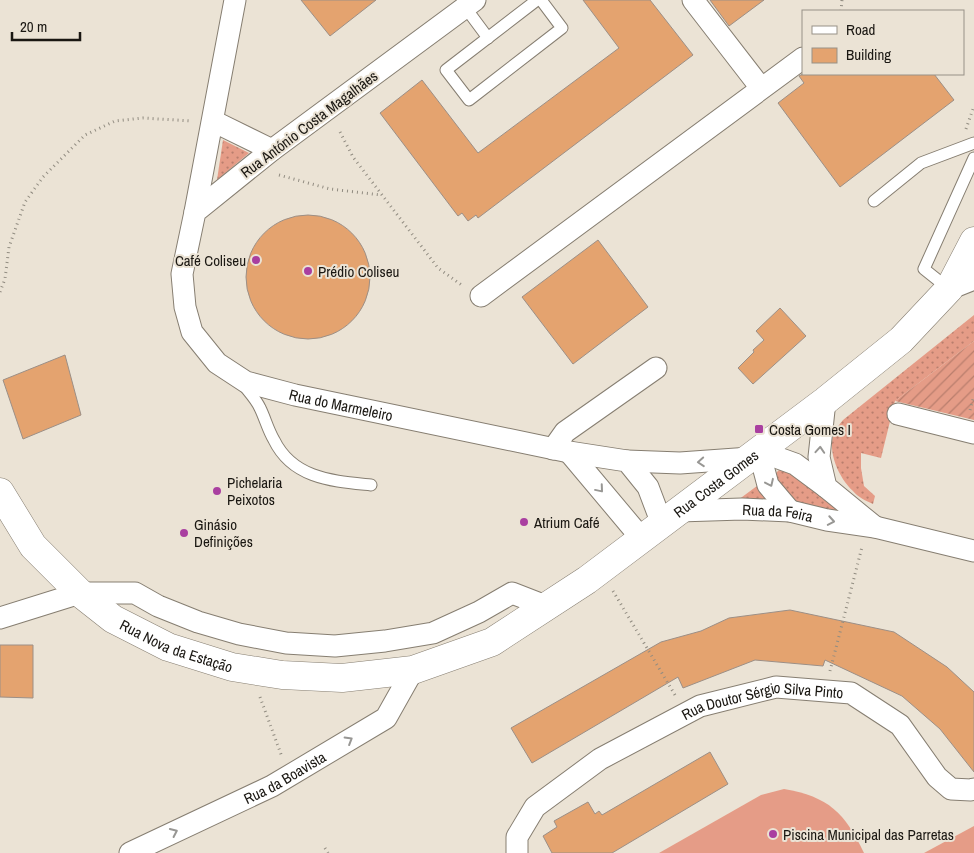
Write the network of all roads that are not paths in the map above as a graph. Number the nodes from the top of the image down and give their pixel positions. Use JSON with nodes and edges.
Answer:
{"nodes":[{"id":1,"x":235,"y":0,"type":"edge"},
{"id":2,"x":537,"y":0,"type":"edge"},
{"id":3,"x":541,"y":0,"type":"edge"},
{"id":4,"x":693,"y":0,"type":"edge"},
{"id":5,"x":470,"y":4,"type":"edge"},
{"id":6,"x":488,"y":38,"type":"junction"},
{"id":7,"x":802,"y":59,"type":"edge"},
{"id":8,"x":761,"y":88,"type":"junction"},
{"id":9,"x":213,"y":121,"type":"junction"},
{"id":10,"x":974,"y":143,"type":"edge"},
{"id":11,"x":272,"y":150,"type":"junction"},
{"id":12,"x":974,"y":158,"type":"edge"},
{"id":13,"x":874,"y":201,"type":"dead end"},
{"id":14,"x":196,"y":212,"type":"junction"},
{"id":15,"x":974,"y":241,"type":"edge"},
{"id":16,"x":974,"y":279,"type":"edge"},
{"id":17,"x":949,"y":289,"type":"junction"},
{"id":18,"x":481,"y":296,"type":"road end"},
{"id":19,"x":656,"y":368,"type":"dead end"},
{"id":20,"x":236,"y":375,"type":"junction"},
{"id":21,"x":825,"y":401,"type":"junction"},
{"id":22,"x":898,"y":414,"type":"dead end"},
{"id":23,"x":974,"y":433,"type":"edge"},
{"id":24,"x":561,"y":450,"type":"junction"},
{"id":25,"x":754,"y":454,"type":"junction"},
{"id":26,"x":627,"y":461,"type":"junction"},
{"id":27,"x":371,"y":485,"type":"dead end"},
{"id":28,"x":826,"y":487,"type":"junction"},
{"id":29,"x":0,"y":492,"type":"edge"},
{"id":30,"x":790,"y":511,"type":"junction"},
{"id":31,"x":661,"y":525,"type":"junction"},
{"id":32,"x":870,"y":534,"type":"junction"},
{"id":33,"x":974,"y":551,"type":"edge"},
{"id":34,"x":80,"y":593,"type":"junction"},
{"id":35,"x":548,"y":607,"type":"junction"},
{"id":36,"x":0,"y":618,"type":"edge"},
{"id":37,"x":413,"y":670,"type":"junction"},
{"id":38,"x":974,"y":789,"type":"edge"},
{"id":39,"x":130,"y":853,"type":"edge"},
{"id":40,"x":517,"y":853,"type":"edge"}],
"edges":[{"from":1,"to":9,"type":"street"},
{"from":2,"to":6,"type":"lane"},
{"from":3,"to":6,"type":"lane"},
{"from":4,"to":8,"type":"street"},
{"from":5,"to":6,"type":"lane"},
{"from":5,"to":11,"type":"street","name":"Rua António Costa Magalhães"},
{"from":7,"to":8,"type":"street"},
{"from":8,"to":18,"type":"street"},
{"from":9,"to":11,"type":"street"},
{"from":9,"to":14,"type":"street"},
{"from":10,"to":13,"type":"lane"},
{"from":11,"to":14,"type":"street","name":"Rua António Costa Magalhães"},
{"from":12,"to":17,"type":"lane"},
{"from":14,"to":20,"type":"street","name":"Rua do Marmeleiro"},
{"from":15,"to":17,"type":"street","name":"Rua Costa Gomes"},
{"from":16,"to":17,"type":"street"},
{"from":17,"to":21,"type":"street","name":"Rua Costa Gomes"},
{"from":19,"to":24,"type":"street"},
{"from":20,"to":24,"type":"street","name":"Rua do Marmeleiro"},
{"from":20,"to":27,"type":"lane"},
{"from":21,"to":25,"type":"street","name":"Rua Costa Gomes"},
{"from":28,"to":21,"type":"street","one_way":true},
{"from":22,"to":23,"type":"street"},
{"from":24,"to":26,"type":"street","name":"Rua do Marmeleiro"},
{"from":24,"to":31,"type":"street","one_way":true},
{"from":25,"to":26,"type":"street","name":"Rua do Marmeleiro","one_way":true},
{"from":25,"to":28,"type":"street","name":"Rua da Feira"},
{"from":25,"to":30,"type":"street","one_way":true},
{"from":25,"to":31,"type":"street","name":"Rua Costa Gomes"},
{"from":26,"to":31,"type":"street"},
{"from":28,"to":32,"type":"street","name":"Rua da Feira"},
{"from":29,"to":34,"type":"street","name":"Rua Nova da Estação"},
{"from":30,"to":31,"type":"street","name":"Rua da Feira"},
{"from":30,"to":32,"type":"street","name":"Rua da Feira","one_way":true},
{"from":31,"to":35,"type":"street","name":"Rua Costa Gomes"},
{"from":32,"to":33,"type":"street","name":"Rua da Feira"},
{"from":34,"to":35,"type":"street"},
{"from":34,"to":36,"type":"street"},
{"from":34,"to":37,"type":"street","name":"Rua Nova da Estação"},
{"from":35,"to":37,"type":"street","name":"Rua Costa Gomes"},
{"from":39,"to":37,"type":"street","name":"Rua da Boavista","one_way":true},
{"from":38,"to":40,"type":"street","name":"Rua Doutor Sérgio Silva Pinto"}]}
